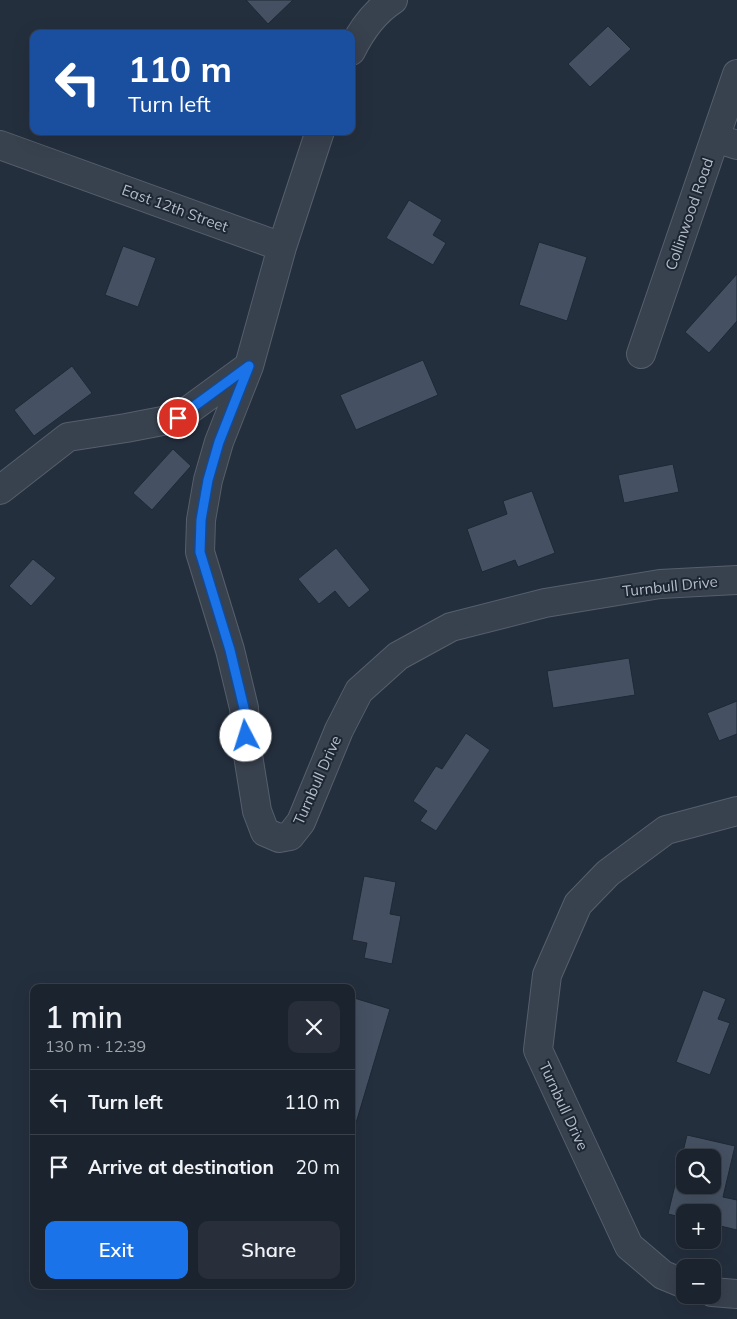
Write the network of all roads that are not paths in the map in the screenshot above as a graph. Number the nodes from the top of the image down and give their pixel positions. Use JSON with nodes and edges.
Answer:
{"nodes":[{"id":1,"x":394,"y":0,"type":"edge"},
{"id":2,"x":355,"y":43,"type":"edge"},
{"id":3,"x":737,"y":74,"type":"edge"},
{"id":4,"x":319,"y":135,"type":"edge"},
{"id":5,"x":726,"y":141,"type":"edge"},
{"id":6,"x":0,"y":145,"type":"edge"},
{"id":7,"x":282,"y":247,"type":"junction"},
{"id":8,"x":640,"y":354,"type":"dead end"},
{"id":9,"x":249,"y":366,"type":"junction"},
{"id":10,"x":0,"y":490,"type":"edge"},
{"id":11,"x":737,"y":580,"type":"edge"},
{"id":12,"x":737,"y":811,"type":"edge"},
{"id":13,"x":676,"y":1280,"type":"edge"},
{"id":14,"x":721,"y":1293,"type":"edge"},
{"id":15,"x":737,"y":1294,"type":"edge"}],
"edges":[{"from":1,"to":2,"type":"street"},
{"from":3,"to":5,"type":"street","name":"Collinwood Road"},
{"from":4,"to":7,"type":"street"},
{"from":5,"to":8,"type":"street","name":"Collinwood Road"},
{"from":6,"to":7,"type":"street","name":"East 12th Street"},
{"from":7,"to":9,"type":"street","name":"Turnbull Drive"},
{"from":9,"to":10,"type":"street"},
{"from":9,"to":11,"type":"street","name":"Turnbull Drive"},
{"from":12,"to":13,"type":"street","name":"Turnbull Drive"},
{"from":14,"to":15,"type":"street"}]}
